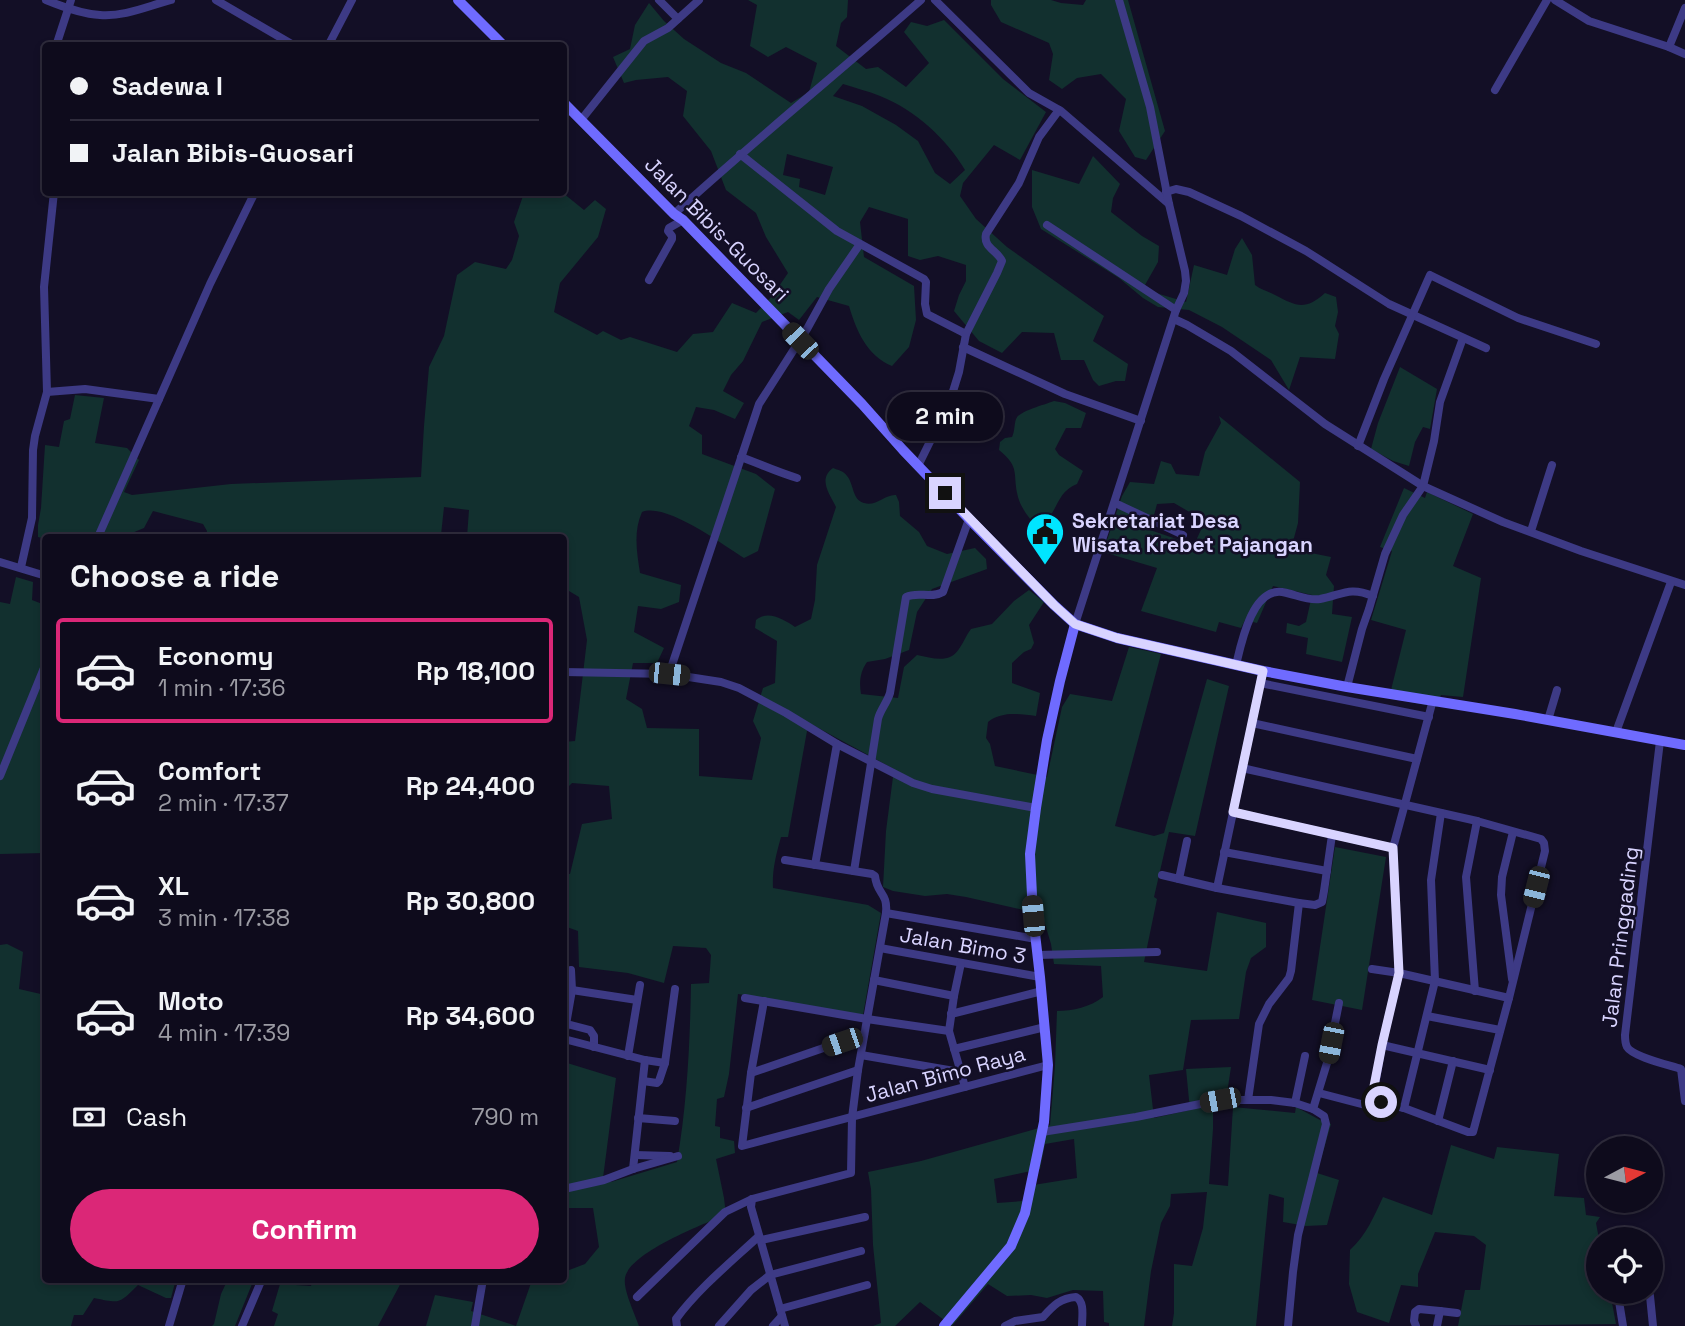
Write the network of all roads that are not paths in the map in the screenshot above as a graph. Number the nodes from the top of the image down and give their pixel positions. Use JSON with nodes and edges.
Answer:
{"nodes":[{"id":1,"x":46,"y":0,"type":"edge"},
{"id":2,"x":171,"y":0,"type":"edge"},
{"id":3,"x":216,"y":0,"type":"edge"},
{"id":4,"x":352,"y":0,"type":"edge"},
{"id":5,"x":458,"y":0,"type":"edge"},
{"id":6,"x":659,"y":0,"type":"edge"},
{"id":7,"x":699,"y":0,"type":"edge"},
{"id":8,"x":921,"y":0,"type":"edge"},
{"id":9,"x":935,"y":0,"type":"edge"},
{"id":10,"x":1119,"y":0,"type":"edge"},
{"id":11,"x":1547,"y":0,"type":"edge"},
{"id":12,"x":1555,"y":0,"type":"edge"},
{"id":13,"x":70,"y":4,"type":"edge"},
{"id":14,"x":1685,"y":8,"type":"edge"},
{"id":15,"x":678,"y":19,"type":"junction"},
{"id":16,"x":57,"y":42,"type":"edge"},
{"id":17,"x":288,"y":42,"type":"edge"},
{"id":18,"x":330,"y":42,"type":"edge"},
{"id":19,"x":501,"y":42,"type":"edge"},
{"id":20,"x":1669,"y":47,"type":"junction"},
{"id":21,"x":1685,"y":54,"type":"edge"},
{"id":22,"x":1495,"y":90,"type":"dead end"},
{"id":23,"x":567,"y":106,"type":"edge"},
{"id":24,"x":1059,"y":110,"type":"junction"},
{"id":25,"x":581,"y":120,"type":"junction"},
{"id":26,"x":740,"y":154,"type":"junction"},
{"id":27,"x":1166,"y":192,"type":"junction"},
{"id":28,"x":54,"y":196,"type":"edge"},
{"id":29,"x":253,"y":196,"type":"edge"},
{"id":30,"x":1169,"y":204,"type":"junction"},
{"id":31,"x":679,"y":217,"type":"junction"},
{"id":32,"x":1047,"y":225,"type":"dead end"},
{"id":33,"x":860,"y":244,"type":"junction"},
{"id":34,"x":649,"y":280,"type":"dead end"},
{"id":35,"x":1175,"y":315,"type":"junction"},
{"id":36,"x":1412,"y":316,"type":"junction"},
{"id":37,"x":966,"y":334,"type":"junction"},
{"id":38,"x":1463,"y":338,"type":"junction"},
{"id":39,"x":800,"y":341,"type":"junction"},
{"id":40,"x":1597,"y":344,"type":"dead end"},
{"id":41,"x":962,"y":347,"type":"junction"},
{"id":42,"x":1486,"y":348,"type":"dead end"},
{"id":43,"x":47,"y":392,"type":"junction"},
{"id":44,"x":159,"y":399,"type":"junction"},
{"id":45,"x":1141,"y":421,"type":"junction"},
{"id":46,"x":1358,"y":446,"type":"junction"},
{"id":47,"x":741,"y":457,"type":"junction"},
{"id":48,"x":918,"y":466,"type":"junction"},
{"id":49,"x":1552,"y":466,"type":"dead end"},
{"id":50,"x":797,"y":478,"type":"dead end"},
{"id":51,"x":1423,"y":486,"type":"junction"},
{"id":52,"x":1115,"y":503,"type":"junction"},
{"id":53,"x":969,"y":519,"type":"junction"},
{"id":54,"x":1531,"y":531,"type":"junction"},
{"id":55,"x":99,"y":534,"type":"edge"},
{"id":56,"x":1183,"y":535,"type":"dead end"},
{"id":57,"x":0,"y":562,"type":"edge"},
{"id":58,"x":21,"y":567,"type":"junction"},
{"id":59,"x":42,"y":575,"type":"edge"},
{"id":60,"x":1671,"y":582,"type":"junction"},
{"id":61,"x":1685,"y":585,"type":"edge"},
{"id":62,"x":1373,"y":596,"type":"junction"},
{"id":63,"x":1075,"y":624,"type":"junction"},
{"id":64,"x":1236,"y":665,"type":"junction"},
{"id":65,"x":1263,"y":671,"type":"junction"},
{"id":66,"x":42,"y":672,"type":"edge"},
{"id":67,"x":567,"y":672,"type":"edge"},
{"id":68,"x":669,"y":674,"type":"junction"},
{"id":69,"x":1260,"y":683,"type":"junction"},
{"id":70,"x":1347,"y":687,"type":"junction"},
{"id":71,"x":1557,"y":690,"type":"dead end"},
{"id":72,"x":33,"y":693,"type":"junction"},
{"id":73,"x":42,"y":694,"type":"edge"},
{"id":74,"x":1404,"y":695,"type":"junction"},
{"id":75,"x":1433,"y":700,"type":"junction"},
{"id":76,"x":1401,"y":711,"type":"junction"},
{"id":77,"x":1429,"y":717,"type":"junction"},
{"id":78,"x":1548,"y":720,"type":"junction"},
{"id":79,"x":1252,"y":723,"type":"junction"},
{"id":80,"x":1616,"y":732,"type":"junction"},
{"id":81,"x":1660,"y":741,"type":"junction"},
{"id":82,"x":837,"y":744,"type":"junction"},
{"id":83,"x":1685,"y":745,"type":"edge"},
{"id":84,"x":1417,"y":759,"type":"junction"},
{"id":85,"x":872,"y":762,"type":"junction"},
{"id":86,"x":1242,"y":768,"type":"junction"},
{"id":87,"x":0,"y":776,"type":"edge"},
{"id":88,"x":1404,"y":804,"type":"junction"},
{"id":89,"x":1036,"y":808,"type":"junction"},
{"id":90,"x":1233,"y":812,"type":"junction"},
{"id":91,"x":1441,"y":813,"type":"junction"},
{"id":92,"x":1477,"y":821,"type":"junction"},
{"id":93,"x":1513,"y":832,"type":"junction"},
{"id":94,"x":1332,"y":835,"type":"junction"},
{"id":95,"x":1187,"y":841,"type":"dead end"},
{"id":96,"x":1393,"y":848,"type":"junction"},
{"id":97,"x":1224,"y":852,"type":"junction"},
{"id":98,"x":785,"y":860,"type":"dead end"},
{"id":99,"x":815,"y":865,"type":"junction"},
{"id":100,"x":854,"y":871,"type":"junction"},
{"id":101,"x":1327,"y":872,"type":"junction"},
{"id":102,"x":1162,"y":875,"type":"dead end"},
{"id":103,"x":1180,"y":879,"type":"junction"},
{"id":104,"x":1217,"y":888,"type":"junction"},
{"id":105,"x":1298,"y":903,"type":"junction"},
{"id":106,"x":886,"y":913,"type":"junction"},
{"id":107,"x":1036,"y":939,"type":"junction"},
{"id":108,"x":880,"y":948,"type":"junction"},
{"id":109,"x":1157,"y":952,"type":"dead end"},
{"id":110,"x":1037,"y":956,"type":"junction"},
{"id":111,"x":961,"y":963,"type":"junction"},
{"id":112,"x":1372,"y":969,"type":"dead end"},
{"id":113,"x":571,"y":970,"type":"dead end"},
{"id":114,"x":1399,"y":973,"type":"junction"},
{"id":115,"x":1040,"y":977,"type":"junction"},
{"id":116,"x":874,"y":980,"type":"junction"},
{"id":117,"x":1436,"y":981,"type":"junction"},
{"id":118,"x":1513,"y":982,"type":"junction"},
{"id":119,"x":640,"y":985,"type":"dead end"},
{"id":120,"x":572,"y":989,"type":"junction"},
{"id":121,"x":675,"y":989,"type":"dead end"},
{"id":122,"x":1475,"y":990,"type":"junction"},
{"id":123,"x":1042,"y":992,"type":"junction"},
{"id":124,"x":954,"y":996,"type":"junction"},
{"id":125,"x":745,"y":998,"type":"dead end"},
{"id":126,"x":1509,"y":998,"type":"junction"},
{"id":127,"x":637,"y":1000,"type":"junction"},
{"id":128,"x":764,"y":1001,"type":"junction"},
{"id":129,"x":1339,"y":1003,"type":"dead end"},
{"id":130,"x":951,"y":1014,"type":"junction"},
{"id":131,"x":1427,"y":1016,"type":"junction"},
{"id":132,"x":867,"y":1019,"type":"junction"},
{"id":133,"x":567,"y":1024,"type":"joint"},
{"id":134,"x":1045,"y":1027,"type":"junction"},
{"id":135,"x":1500,"y":1030,"type":"junction"},
{"id":136,"x":949,"y":1031,"type":"junction"},
{"id":137,"x":864,"y":1034,"type":"junction"},
{"id":138,"x":567,"y":1038,"type":"edge"},
{"id":139,"x":1382,"y":1045,"type":"junction"},
{"id":140,"x":594,"y":1047,"type":"junction"},
{"id":141,"x":954,"y":1049,"type":"junction"},
{"id":142,"x":1418,"y":1053,"type":"junction"},
{"id":143,"x":861,"y":1055,"type":"junction"},
{"id":144,"x":628,"y":1056,"type":"junction"},
{"id":145,"x":1305,"y":1056,"type":"dead end"},
{"id":146,"x":645,"y":1060,"type":"junction"},
{"id":147,"x":1453,"y":1061,"type":"junction"},
{"id":148,"x":664,"y":1063,"type":"junction"},
{"id":149,"x":1048,"y":1065,"type":"junction"},
{"id":150,"x":1683,"y":1069,"type":"edge"},
{"id":151,"x":858,"y":1070,"type":"junction"},
{"id":152,"x":1490,"y":1070,"type":"junction"},
{"id":153,"x":960,"y":1072,"type":"junction"},
{"id":154,"x":751,"y":1073,"type":"junction"},
{"id":155,"x":643,"y":1081,"type":"junction"},
{"id":156,"x":965,"y":1087,"type":"junction"},
{"id":157,"x":1318,"y":1093,"type":"junction"},
{"id":158,"x":1375,"y":1095,"type":"junction"},
{"id":159,"x":1248,"y":1100,"type":"junction"},
{"id":160,"x":1685,"y":1101,"type":"edge"},
{"id":161,"x":1295,"y":1103,"type":"junction"},
{"id":162,"x":746,"y":1108,"type":"junction"},
{"id":163,"x":1404,"y":1108,"type":"junction"},
{"id":164,"x":1313,"y":1109,"type":"junction"},
{"id":165,"x":638,"y":1118,"type":"junction"},
{"id":166,"x":852,"y":1118,"type":"junction"},
{"id":167,"x":675,"y":1121,"type":"dead end"},
{"id":168,"x":1438,"y":1121,"type":"junction"},
{"id":169,"x":1042,"y":1132,"type":"junction"},
{"id":170,"x":635,"y":1155,"type":"junction"},
{"id":171,"x":633,"y":1169,"type":"junction"},
{"id":172,"x":567,"y":1188,"type":"edge"},
{"id":173,"x":752,"y":1199,"type":"junction"},
{"id":174,"x":865,"y":1217,"type":"dead end"},
{"id":175,"x":760,"y":1238,"type":"junction"},
{"id":176,"x":861,"y":1251,"type":"dead end"},
{"id":177,"x":770,"y":1275,"type":"junction"},
{"id":178,"x":182,"y":1283,"type":"edge"},
{"id":179,"x":260,"y":1283,"type":"edge"},
{"id":180,"x":482,"y":1283,"type":"edge"},
{"id":181,"x":867,"y":1285,"type":"dead end"},
{"id":182,"x":637,"y":1297,"type":"dead end"},
{"id":183,"x":1619,"y":1304,"type":"edge"},
{"id":184,"x":1651,"y":1304,"type":"edge"},
{"id":185,"x":1440,"y":1311,"type":"junction"},
{"id":186,"x":781,"y":1313,"type":"junction"},
{"id":187,"x":1457,"y":1313,"type":"dead end"},
{"id":188,"x":1043,"y":1321,"type":"edge"},
{"id":189,"x":169,"y":1326,"type":"edge"},
{"id":190,"x":242,"y":1326,"type":"edge"},
{"id":191,"x":475,"y":1326,"type":"edge"},
{"id":192,"x":677,"y":1326,"type":"edge"},
{"id":193,"x":719,"y":1326,"type":"edge"},
{"id":194,"x":773,"y":1326,"type":"edge"},
{"id":195,"x":785,"y":1326,"type":"edge"},
{"id":196,"x":944,"y":1326,"type":"edge"},
{"id":197,"x":1005,"y":1326,"type":"edge"},
{"id":198,"x":1082,"y":1326,"type":"edge"},
{"id":199,"x":1288,"y":1326,"type":"edge"},
{"id":200,"x":1416,"y":1326,"type":"edge"},
{"id":201,"x":1437,"y":1326,"type":"edge"},
{"id":202,"x":1623,"y":1326,"type":"edge"},
{"id":203,"x":1653,"y":1326,"type":"edge"}],
"edges":[{"from":1,"to":13,"type":"street"},
{"from":2,"to":13,"type":"street"},
{"from":3,"to":17,"type":"street"},
{"from":4,"to":18,"type":"street"},
{"from":5,"to":19,"type":"street"},
{"from":6,"to":15,"type":"street"},
{"from":7,"to":15,"type":"street"},
{"from":8,"to":26,"type":"street"},
{"from":9,"to":24,"type":"street"},
{"from":10,"to":27,"type":"street"},
{"from":11,"to":22,"type":"street"},
{"from":12,"to":20,"type":"street"},
{"from":13,"to":16,"type":"street"},
{"from":14,"to":20,"type":"street"},
{"from":15,"to":25,"type":"street"},
{"from":20,"to":21,"type":"street"},
{"from":23,"to":25,"type":"street","name":"Jalan Bibis-Guosari"},
{"from":24,"to":30,"type":"street"},
{"from":24,"to":37,"type":"street"},
{"from":25,"to":31,"type":"street","name":"Jalan Bibis-Guosari"},
{"from":26,"to":31,"type":"street"},
{"from":26,"to":33,"type":"street"},
{"from":27,"to":30,"type":"street"},
{"from":27,"to":36,"type":"street"},
{"from":28,"to":43,"type":"street"},
{"from":29,"to":44,"type":"street"},
{"from":30,"to":35,"type":"street"},
{"from":31,"to":34,"type":"street"},
{"from":31,"to":39,"type":"street","name":"Jalan Bibis-Guosari"},
{"from":32,"to":35,"type":"street"},
{"from":33,"to":37,"type":"street"},
{"from":33,"to":39,"type":"street"},
{"from":35,"to":45,"type":"street"},
{"from":35,"to":46,"type":"street"},
{"from":36,"to":38,"type":"street"},
{"from":36,"to":40,"type":"street"},
{"from":36,"to":46,"type":"street"},
{"from":37,"to":41,"type":"street"},
{"from":38,"to":42,"type":"street"},
{"from":38,"to":51,"type":"street"},
{"from":39,"to":47,"type":"street"},
{"from":39,"to":48,"type":"street","name":"Jalan Bibis-Guosari"},
{"from":41,"to":45,"type":"street"},
{"from":41,"to":48,"type":"street"},
{"from":43,"to":44,"type":"street"},
{"from":43,"to":58,"type":"street"},
{"from":44,"to":55,"type":"street"},
{"from":45,"to":52,"type":"street"},
{"from":46,"to":51,"type":"street"},
{"from":47,"to":50,"type":"street"},
{"from":47,"to":68,"type":"street"},
{"from":48,"to":53,"type":"street","name":"Jalan Bibis-Guosari"},
{"from":49,"to":54,"type":"street"},
{"from":51,"to":54,"type":"street"},
{"from":51,"to":62,"type":"street"},
{"from":52,"to":56,"type":"street"},
{"from":52,"to":63,"type":"street"},
{"from":53,"to":63,"type":"street","name":"Jalan Bibis-Guosari"},
{"from":53,"to":85,"type":"street"},
{"from":54,"to":60,"type":"street"},
{"from":57,"to":58,"type":"street"},
{"from":58,"to":59,"type":"street"},
{"from":60,"to":61,"type":"street"},
{"from":60,"to":80,"type":"street"},
{"from":62,"to":64,"type":"street"},
{"from":62,"to":70,"type":"street"},
{"from":63,"to":64,"type":"street"},
{"from":63,"to":89,"type":"street"},
{"from":64,"to":65,"type":"street"},
{"from":65,"to":69,"type":"street"},
{"from":65,"to":70,"type":"street"},
{"from":66,"to":72,"type":"street"},
{"from":67,"to":68,"type":"street"},
{"from":68,"to":82,"type":"street"},
{"from":69,"to":76,"type":"street"},
{"from":69,"to":79,"type":"street"},
{"from":70,"to":74,"type":"street"},
{"from":71,"to":78,"type":"street"},
{"from":72,"to":73,"type":"street"},
{"from":72,"to":87,"type":"street"},
{"from":74,"to":75,"type":"street"},
{"from":74,"to":76,"type":"street"},
{"from":75,"to":77,"type":"street"},
{"from":75,"to":78,"type":"street"},
{"from":76,"to":77,"type":"street"},
{"from":77,"to":84,"type":"street"},
{"from":78,"to":80,"type":"street"},
{"from":79,"to":84,"type":"street"},
{"from":79,"to":86,"type":"street"},
{"from":80,"to":81,"type":"street"},
{"from":81,"to":83,"type":"street"},
{"from":81,"to":150,"type":"street","name":"Jalan Pringgading"},
{"from":82,"to":85,"type":"street"},
{"from":82,"to":99,"type":"street"},
{"from":84,"to":88,"type":"street"},
{"from":85,"to":89,"type":"street"},
{"from":85,"to":100,"type":"street"},
{"from":86,"to":88,"type":"street"},
{"from":86,"to":90,"type":"street"},
{"from":88,"to":91,"type":"street"},
{"from":88,"to":96,"type":"street"},
{"from":89,"to":107,"type":"street"},
{"from":90,"to":94,"type":"street"},
{"from":90,"to":97,"type":"street"},
{"from":91,"to":92,"type":"street"},
{"from":91,"to":117,"type":"street"},
{"from":92,"to":93,"type":"street"},
{"from":92,"to":122,"type":"street"},
{"from":93,"to":118,"type":"street"},
{"from":93,"to":118,"type":"street"},
{"from":94,"to":96,"type":"street"},
{"from":94,"to":101,"type":"street"},
{"from":95,"to":103,"type":"street"},
{"from":96,"to":114,"type":"street"},
{"from":97,"to":101,"type":"street"},
{"from":97,"to":104,"type":"street"},
{"from":98,"to":99,"type":"street"},
{"from":99,"to":100,"type":"street"},
{"from":100,"to":106,"type":"street"},
{"from":101,"to":105,"type":"street"},
{"from":102,"to":103,"type":"street"},
{"from":103,"to":104,"type":"street"},
{"from":104,"to":105,"type":"street"},
{"from":105,"to":159,"type":"street"},
{"from":106,"to":107,"type":"street"},
{"from":106,"to":108,"type":"street"},
{"from":107,"to":110,"type":"street"},
{"from":108,"to":111,"type":"street","name":"Jalan Bimo 3"},
{"from":108,"to":116,"type":"street"},
{"from":109,"to":110,"type":"street"},
{"from":110,"to":115,"type":"street"},
{"from":111,"to":115,"type":"street","name":"Jalan Bimo 3"},
{"from":111,"to":124,"type":"street"},
{"from":112,"to":114,"type":"street"},
{"from":113,"to":120,"type":"street"},
{"from":114,"to":117,"type":"street"},
{"from":114,"to":139,"type":"street"},
{"from":115,"to":123,"type":"street"},
{"from":116,"to":124,"type":"street"},
{"from":116,"to":132,"type":"street"},
{"from":117,"to":122,"type":"street"},
{"from":117,"to":131,"type":"street"},
{"from":118,"to":126,"type":"street"},
{"from":119,"to":127,"type":"street"},
{"from":120,"to":127,"type":"street"},
{"from":120,"to":133,"type":"street"},
{"from":121,"to":148,"type":"street"},
{"from":122,"to":126,"type":"street"},
{"from":123,"to":130,"type":"street"},
{"from":123,"to":134,"type":"street"},
{"from":124,"to":130,"type":"street"},
{"from":125,"to":128,"type":"street"},
{"from":126,"to":135,"type":"street"},
{"from":127,"to":144,"type":"street"},
{"from":128,"to":132,"type":"street"},
{"from":128,"to":154,"type":"street"},
{"from":129,"to":157,"type":"street"},
{"from":130,"to":136,"type":"street"},
{"from":131,"to":135,"type":"street"},
{"from":131,"to":142,"type":"street"},
{"from":132,"to":136,"type":"street"},
{"from":132,"to":137,"type":"street"},
{"from":133,"to":140,"type":"street"},
{"from":134,"to":141,"type":"street"},
{"from":134,"to":149,"type":"street"},
{"from":135,"to":152,"type":"street"},
{"from":136,"to":141,"type":"street"},
{"from":137,"to":143,"type":"street"},
{"from":137,"to":154,"type":"street"},
{"from":138,"to":140,"type":"street"},
{"from":139,"to":142,"type":"street"},
{"from":139,"to":158,"type":"street"},
{"from":140,"to":144,"type":"street"},
{"from":141,"to":153,"type":"street"},
{"from":142,"to":147,"type":"street"},
{"from":142,"to":163,"type":"street"},
{"from":143,"to":151,"type":"street"},
{"from":143,"to":153,"type":"street"},
{"from":144,"to":146,"type":"street"},
{"from":145,"to":161,"type":"street"},
{"from":146,"to":148,"type":"street"},
{"from":146,"to":155,"type":"street"},
{"from":147,"to":152,"type":"street"},
{"from":147,"to":168,"type":"street"},
{"from":148,"to":155,"type":"street"},
{"from":149,"to":156,"type":"street","name":"Jalan Bimo Raya"},
{"from":149,"to":169,"type":"street"},
{"from":150,"to":160,"type":"street","name":"Jalan Pringgading"},
{"from":151,"to":162,"type":"street"},
{"from":151,"to":166,"type":"street"},
{"from":152,"to":168,"type":"street"},
{"from":153,"to":156,"type":"street"},
{"from":154,"to":162,"type":"street"},
{"from":155,"to":165,"type":"street"},
{"from":156,"to":166,"type":"street","name":"Jalan Bimo Raya"},
{"from":157,"to":158,"type":"street"},
{"from":157,"to":164,"type":"street"},
{"from":158,"to":163,"type":"street"},
{"from":159,"to":161,"type":"street"},
{"from":159,"to":169,"type":"street"},
{"from":161,"to":164,"type":"street"},
{"from":162,"to":166,"type":"street","name":"Jalan Bimo Raya"},
{"from":163,"to":168,"type":"street"},
{"from":164,"to":199,"type":"street"},
{"from":165,"to":167,"type":"street"},
{"from":165,"to":170,"type":"street"},
{"from":166,"to":173,"type":"street"},
{"from":169,"to":196,"type":"street"},
{"from":170,"to":171,"type":"street"},
{"from":170,"to":171,"type":"street"},
{"from":171,"to":172,"type":"street"},
{"from":173,"to":175,"type":"street"},
{"from":173,"to":182,"type":"street"},
{"from":174,"to":175,"type":"street"},
{"from":175,"to":177,"type":"street"},
{"from":175,"to":192,"type":"street"},
{"from":176,"to":177,"type":"street"},
{"from":177,"to":186,"type":"street"},
{"from":177,"to":193,"type":"street"},
{"from":178,"to":189,"type":"street"},
{"from":179,"to":190,"type":"street"},
{"from":180,"to":191,"type":"street"},
{"from":181,"to":186,"type":"street"},
{"from":183,"to":202,"type":"street"},
{"from":184,"to":203,"type":"street"},
{"from":185,"to":187,"type":"street"},
{"from":185,"to":200,"type":"street"},
{"from":185,"to":201,"type":"street"},
{"from":186,"to":194,"type":"street"},
{"from":186,"to":195,"type":"street"},
{"from":188,"to":197,"type":"street"},
{"from":188,"to":198,"type":"street"}]}
